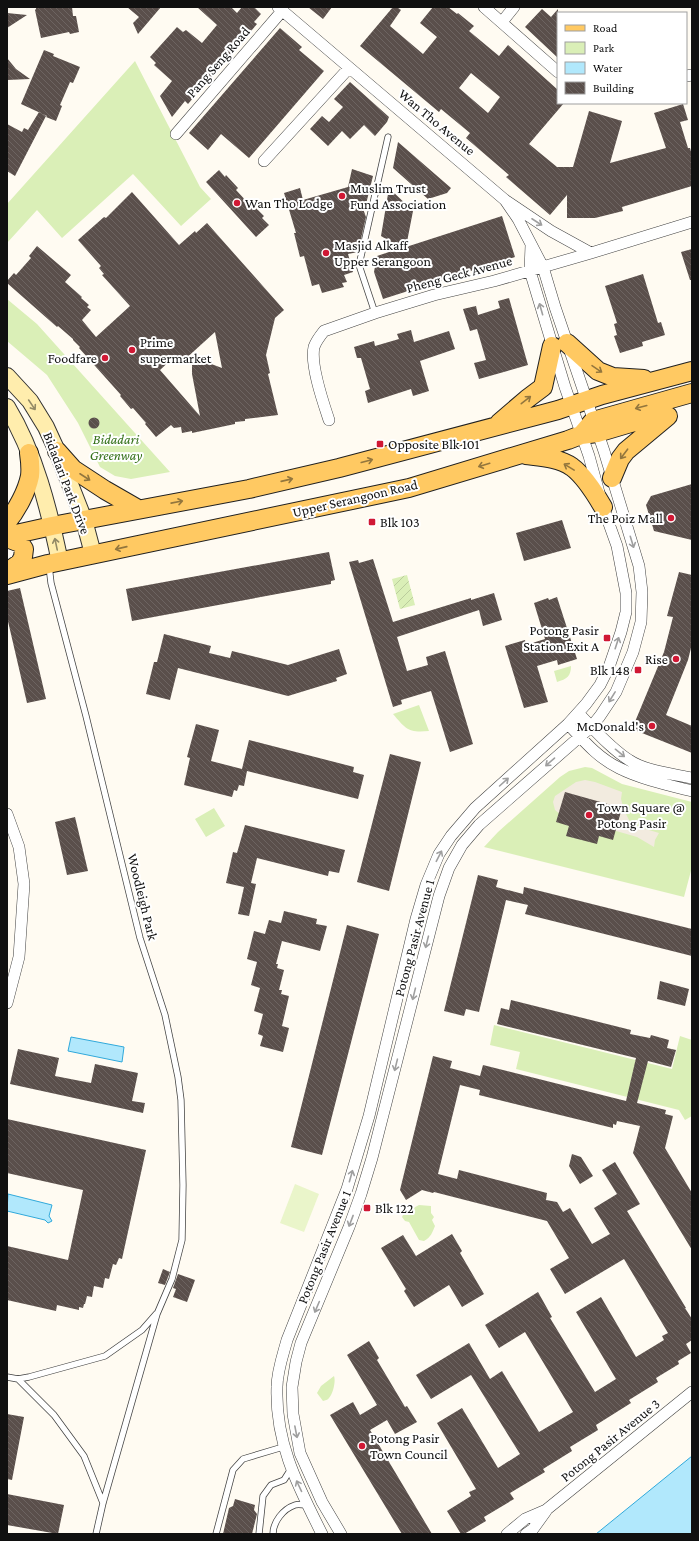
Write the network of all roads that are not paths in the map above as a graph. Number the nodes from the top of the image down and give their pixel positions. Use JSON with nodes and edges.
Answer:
{"nodes":[{"id":1,"x":484,"y":7,"type":"edge"},
{"id":2,"x":514,"y":7,"type":"edge"},
{"id":3,"x":280,"y":9,"type":"edge"},
{"id":4,"x":502,"y":22,"type":"junction"},
{"id":5,"x":349,"y":68,"type":"junction"},
{"id":6,"x":557,"y":71,"type":"edge"},
{"id":7,"x":176,"y":134,"type":"dead end"},
{"id":8,"x":388,"y":137,"type":"dead end"},
{"id":9,"x":264,"y":161,"type":"dead end"},
{"id":10,"x":505,"y":200,"type":"junction"},
{"id":11,"x":692,"y":222,"type":"edge"},
{"id":12,"x":532,"y":243,"type":"junction"},
{"id":13,"x":592,"y":253,"type":"junction"},
{"id":14,"x":543,"y":267,"type":"junction"},
{"id":15,"x":530,"y":271,"type":"junction"},
{"id":16,"x":375,"y":313,"type":"junction"},
{"id":17,"x":560,"y":345,"type":"junction"},
{"id":18,"x":692,"y":371,"type":"edge"},
{"id":19,"x":7,"y":376,"type":"edge"},
{"id":20,"x":662,"y":380,"type":"junction"},
{"id":21,"x":692,"y":393,"type":"edge"},
{"id":22,"x":579,"y":403,"type":"junction"},
{"id":23,"x":692,"y":405,"type":"edge"},
{"id":24,"x":7,"y":407,"type":"edge"},
{"id":25,"x":674,"y":410,"type":"junction"},
{"id":26,"x":329,"y":420,"type":"dead end"},
{"id":27,"x":497,"y":425,"type":"junction"},
{"id":28,"x":590,"y":430,"type":"junction"},
{"id":29,"x":57,"y":451,"type":"junction"},
{"id":30,"x":30,"y":453,"type":"junction"},
{"id":31,"x":522,"y":454,"type":"junction"},
{"id":32,"x":612,"y":478,"type":"junction"},
{"id":33,"x":603,"y":507,"type":"junction"},
{"id":34,"x":138,"y":509,"type":"junction"},
{"id":35,"x":84,"y":520,"type":"junction"},
{"id":36,"x":7,"y":522,"type":"edge"},
{"id":37,"x":52,"y":526,"type":"junction"},
{"id":38,"x":7,"y":537,"type":"edge"},
{"id":39,"x":93,"y":554,"type":"junction"},
{"id":40,"x":54,"y":563,"type":"junction"},
{"id":41,"x":7,"y":574,"type":"edge"},
{"id":42,"x":578,"y":713,"type":"junction"},
{"id":43,"x":568,"y":724,"type":"junction"},
{"id":44,"x":592,"y":726,"type":"junction"},
{"id":45,"x":580,"y":737,"type":"junction"},
{"id":46,"x":692,"y":778,"type":"edge"},
{"id":47,"x":692,"y":791,"type":"edge"},
{"id":48,"x":7,"y":814,"type":"edge"},
{"id":49,"x":7,"y":1003,"type":"edge"},
{"id":50,"x":157,"y":1314,"type":"junction"},
{"id":51,"x":7,"y":1377,"type":"edge"},
{"id":52,"x":18,"y":1379,"type":"junction"},
{"id":53,"x":692,"y":1392,"type":"edge"},
{"id":54,"x":283,"y":1447,"type":"junction"},
{"id":55,"x":291,"y":1470,"type":"junction"},
{"id":56,"x":103,"y":1503,"type":"junction"},
{"id":57,"x":307,"y":1505,"type":"junction"},
{"id":58,"x":546,"y":1510,"type":"junction"},
{"id":59,"x":96,"y":1534,"type":"edge"},
{"id":60,"x":216,"y":1534,"type":"edge"},
{"id":61,"x":259,"y":1534,"type":"edge"},
{"id":62,"x":273,"y":1534,"type":"edge"},
{"id":63,"x":322,"y":1534,"type":"edge"},
{"id":64,"x":341,"y":1534,"type":"edge"},
{"id":65,"x":507,"y":1534,"type":"edge"},
{"id":66,"x":526,"y":1534,"type":"edge"}],
"edges":[{"from":1,"to":4,"type":"street"},
{"from":2,"to":4,"type":"street"},
{"from":3,"to":5,"type":"street","name":"Wan Tho Avenue"},
{"from":3,"to":7,"type":"street","name":"Pang Seng Road"},
{"from":4,"to":6,"type":"street"},
{"from":5,"to":9,"type":"street"},
{"from":5,"to":10,"type":"street","name":"Wan Tho Avenue"},
{"from":8,"to":16,"type":"lane"},
{"from":10,"to":12,"type":"street","name":"Wan Tho Avenue"},
{"from":10,"to":13,"type":"street","name":"Wan Tho Avenue","one_way":true},
{"from":11,"to":13,"type":"street","name":"Pheng Geck Avenue"},
{"from":12,"to":14,"type":"street","name":"Wan Tho Avenue"},
{"from":12,"to":15,"type":"street","name":"Wan Tho Avenue"},
{"from":13,"to":14,"type":"street","name":"Pheng Geck Avenue"},
{"from":14,"to":15,"type":"street","name":"Pheng Geck Avenue"},
{"from":14,"to":17,"type":"street","name":"Wan Tho Avenue"},
{"from":15,"to":16,"type":"street","name":"Pheng Geck Avenue"},
{"from":17,"to":15,"type":"street","name":"Wan Tho Avenue","one_way":true},
{"from":16,"to":26,"type":"street","name":"Pheng Geck Avenue"},
{"from":17,"to":20,"type":"main road","one_way":true},
{"from":17,"to":22,"type":"street","name":"Wan Tho Avenue"},
{"from":17,"to":22,"type":"street","name":"Wan Tho Avenue"},
{"from":27,"to":17,"type":"main road","one_way":true},
{"from":18,"to":20,"type":"main road"},
{"from":19,"to":29,"type":"street","name":"Bidadari Park Drive","one_way":true},
{"from":20,"to":22,"type":"main road"},
{"from":21,"to":28,"type":"main road","name":"Upper Serangoon Road","one_way":true},
{"from":22,"to":27,"type":"main road"},
{"from":22,"to":28,"type":"street","name":"Potong Pasir Avenue 1"},
{"from":22,"to":28,"type":"street","name":"Potong Pasir Avenue 1"},
{"from":23,"to":25,"type":"main road"},
{"from":24,"to":30,"type":"street","name":"Bidadari Park Drive"},
{"from":25,"to":28,"type":"main road"},
{"from":25,"to":32,"type":"main road","one_way":true},
{"from":34,"to":27,"type":"main road","one_way":true},
{"from":28,"to":31,"type":"main road","name":"Upper Serangoon Road"},
{"from":28,"to":32,"type":"street","name":"Potong Pasir Avenue 1"},
{"from":28,"to":33,"type":"street","name":"Potong Pasir Avenue 1"},
{"from":29,"to":34,"type":"main road","one_way":true},
{"from":29,"to":35,"type":"street","name":"Bidadari Park Drive"},
{"from":30,"to":36,"type":"main road"},
{"from":30,"to":37,"type":"street","name":"Bidadari Park Drive"},
{"from":33,"to":31,"type":"main road","one_way":true},
{"from":31,"to":39,"type":"main road","name":"Upper Serangoon Road","one_way":true},
{"from":32,"to":44,"type":"street","name":"Potong Pasir Avenue 1","one_way":true},
{"from":42,"to":33,"type":"street","name":"Potong Pasir Avenue 1","one_way":true},
{"from":34,"to":35,"type":"main road"},
{"from":35,"to":37,"type":"main road"},
{"from":35,"to":39,"type":"street","name":"Bidadari Park Drive"},
{"from":37,"to":38,"type":"main road"},
{"from":40,"to":37,"type":"street","name":"Bidadari Park Drive","one_way":true},
{"from":38,"to":41,"type":"main road"},
{"from":39,"to":40,"type":"main road","name":"Upper Serangoon Road"},
{"from":40,"to":41,"type":"main road","name":"Upper Serangoon Road"},
{"from":40,"to":50,"type":"lane","name":"Woodleigh Park"},
{"from":42,"to":43,"type":"street","name":"Potong Pasir Avenue 1"},
{"from":42,"to":44,"type":"street"},
{"from":43,"to":45,"type":"street"},
{"from":54,"to":43,"type":"street","name":"Potong Pasir Avenue 1","one_way":true},
{"from":44,"to":45,"type":"street","name":"Potong Pasir Avenue 1"},
{"from":44,"to":46,"type":"street","one_way":true},
{"from":45,"to":47,"type":"street"},
{"from":45,"to":64,"type":"street","name":"Potong Pasir Avenue 1","one_way":true},
{"from":48,"to":49,"type":"street"},
{"from":50,"to":52,"type":"lane"},
{"from":50,"to":56,"type":"lane"},
{"from":51,"to":52,"type":"lane"},
{"from":52,"to":56,"type":"lane"},
{"from":53,"to":58,"type":"street","name":"Potong Pasir Avenue 3"},
{"from":54,"to":55,"type":"street","name":"Potong Pasir Avenue 1"},
{"from":54,"to":60,"type":"lane"},
{"from":57,"to":55,"type":"street","name":"Potong Pasir Avenue 1","one_way":true},
{"from":55,"to":61,"type":"lane"},
{"from":56,"to":59,"type":"lane"},
{"from":57,"to":62,"type":"lane"},
{"from":57,"to":63,"type":"street","name":"Potong Pasir Avenue 1"},
{"from":58,"to":65,"type":"street","name":"Potong Pasir Avenue 3"},
{"from":58,"to":66,"type":"street","name":"Potong Pasir Avenue 3"}]}
